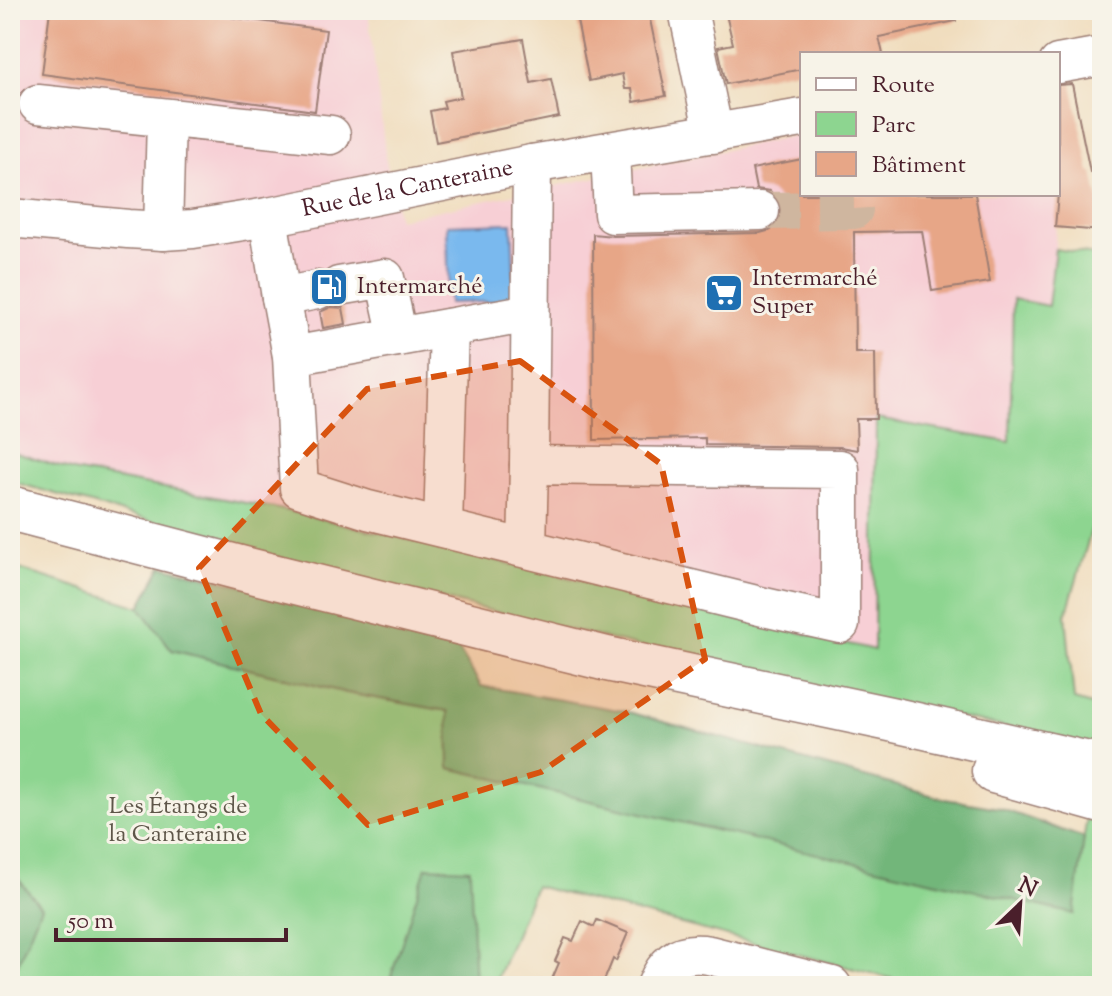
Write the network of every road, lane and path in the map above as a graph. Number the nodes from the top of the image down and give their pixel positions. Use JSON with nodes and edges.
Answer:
{"nodes":[{"id":1,"x":688,"y":10,"type":"edge"},
{"id":2,"x":1102,"y":56,"type":"edge"},
{"id":3,"x":1060,"y":64,"type":"edge"},
{"id":4,"x":38,"y":104,"type":"dead end"},
{"id":5,"x":800,"y":118,"type":"edge"},
{"id":6,"x":166,"y":119,"type":"junction"},
{"id":7,"x":714,"y":134,"type":"junction"},
{"id":8,"x":331,"y":135,"type":"dead end"},
{"id":9,"x":610,"y":151,"type":"junction"},
{"id":10,"x":532,"y":164,"type":"junction"},
{"id":11,"x":760,"y":211,"type":"tunnel mouth"},
{"id":12,"x":268,"y":217,"type":"junction"},
{"id":13,"x":10,"y":218,"type":"edge"},
{"id":14,"x":163,"y":231,"type":"junction"},
{"id":15,"x":312,"y":291,"type":"junction"},
{"id":16,"x":530,"y":313,"type":"junction"},
{"id":17,"x":449,"y":328,"type":"junction"},
{"id":18,"x":398,"y":337,"type":"junction"},
{"id":19,"x":292,"y":356,"type":"junction"},
{"id":20,"x":529,"y":465,"type":"junction"},
{"id":21,"x":10,"y":508,"type":"edge"},
{"id":22,"x":443,"y":527,"type":"junction"},
{"id":23,"x":527,"y":548,"type":"junction"},
{"id":24,"x":607,"y":659,"type":"junction"},
{"id":25,"x":1102,"y":767,"type":"edge"},
{"id":26,"x":1102,"y":801,"type":"edge"},
{"id":27,"x":656,"y":986,"type":"edge"},
{"id":28,"x":832,"y":986,"type":"edge"}],
"edges":[{"from":1,"to":7,"type":"street"},
{"from":2,"to":3,"type":"street"},
{"from":4,"to":6,"type":"street"},
{"from":5,"to":7,"type":"street","name":"Rue de la Canteraine"},
{"from":6,"to":8,"type":"street"},
{"from":6,"to":14,"type":"street"},
{"from":7,"to":9,"type":"street","name":"Rue de la Canteraine"},
{"from":9,"to":10,"type":"street","name":"Rue de la Canteraine"},
{"from":9,"to":11,"type":"street"},
{"from":10,"to":12,"type":"street","name":"Rue de la Canteraine"},
{"from":10,"to":16,"type":"street"},
{"from":12,"to":14,"type":"street","name":"Rue de la Canteraine"},
{"from":12,"to":15,"type":"street"},
{"from":13,"to":14,"type":"street","name":"Rue de la Canteraine"},
{"from":15,"to":18,"type":"street"},
{"from":15,"to":19,"type":"street"},
{"from":16,"to":17,"type":"street"},
{"from":16,"to":20,"type":"street"},
{"from":17,"to":18,"type":"street"},
{"from":17,"to":22,"type":"street"},
{"from":18,"to":19,"type":"street"},
{"from":19,"to":22,"type":"street"},
{"from":20,"to":23,"type":"street"},
{"from":20,"to":23,"type":"street"},
{"from":21,"to":24,"type":"main road"},
{"from":22,"to":23,"type":"street"},
{"from":24,"to":25,"type":"main road"},
{"from":24,"to":26,"type":"main road"},
{"from":27,"to":28,"type":"street"}]}
